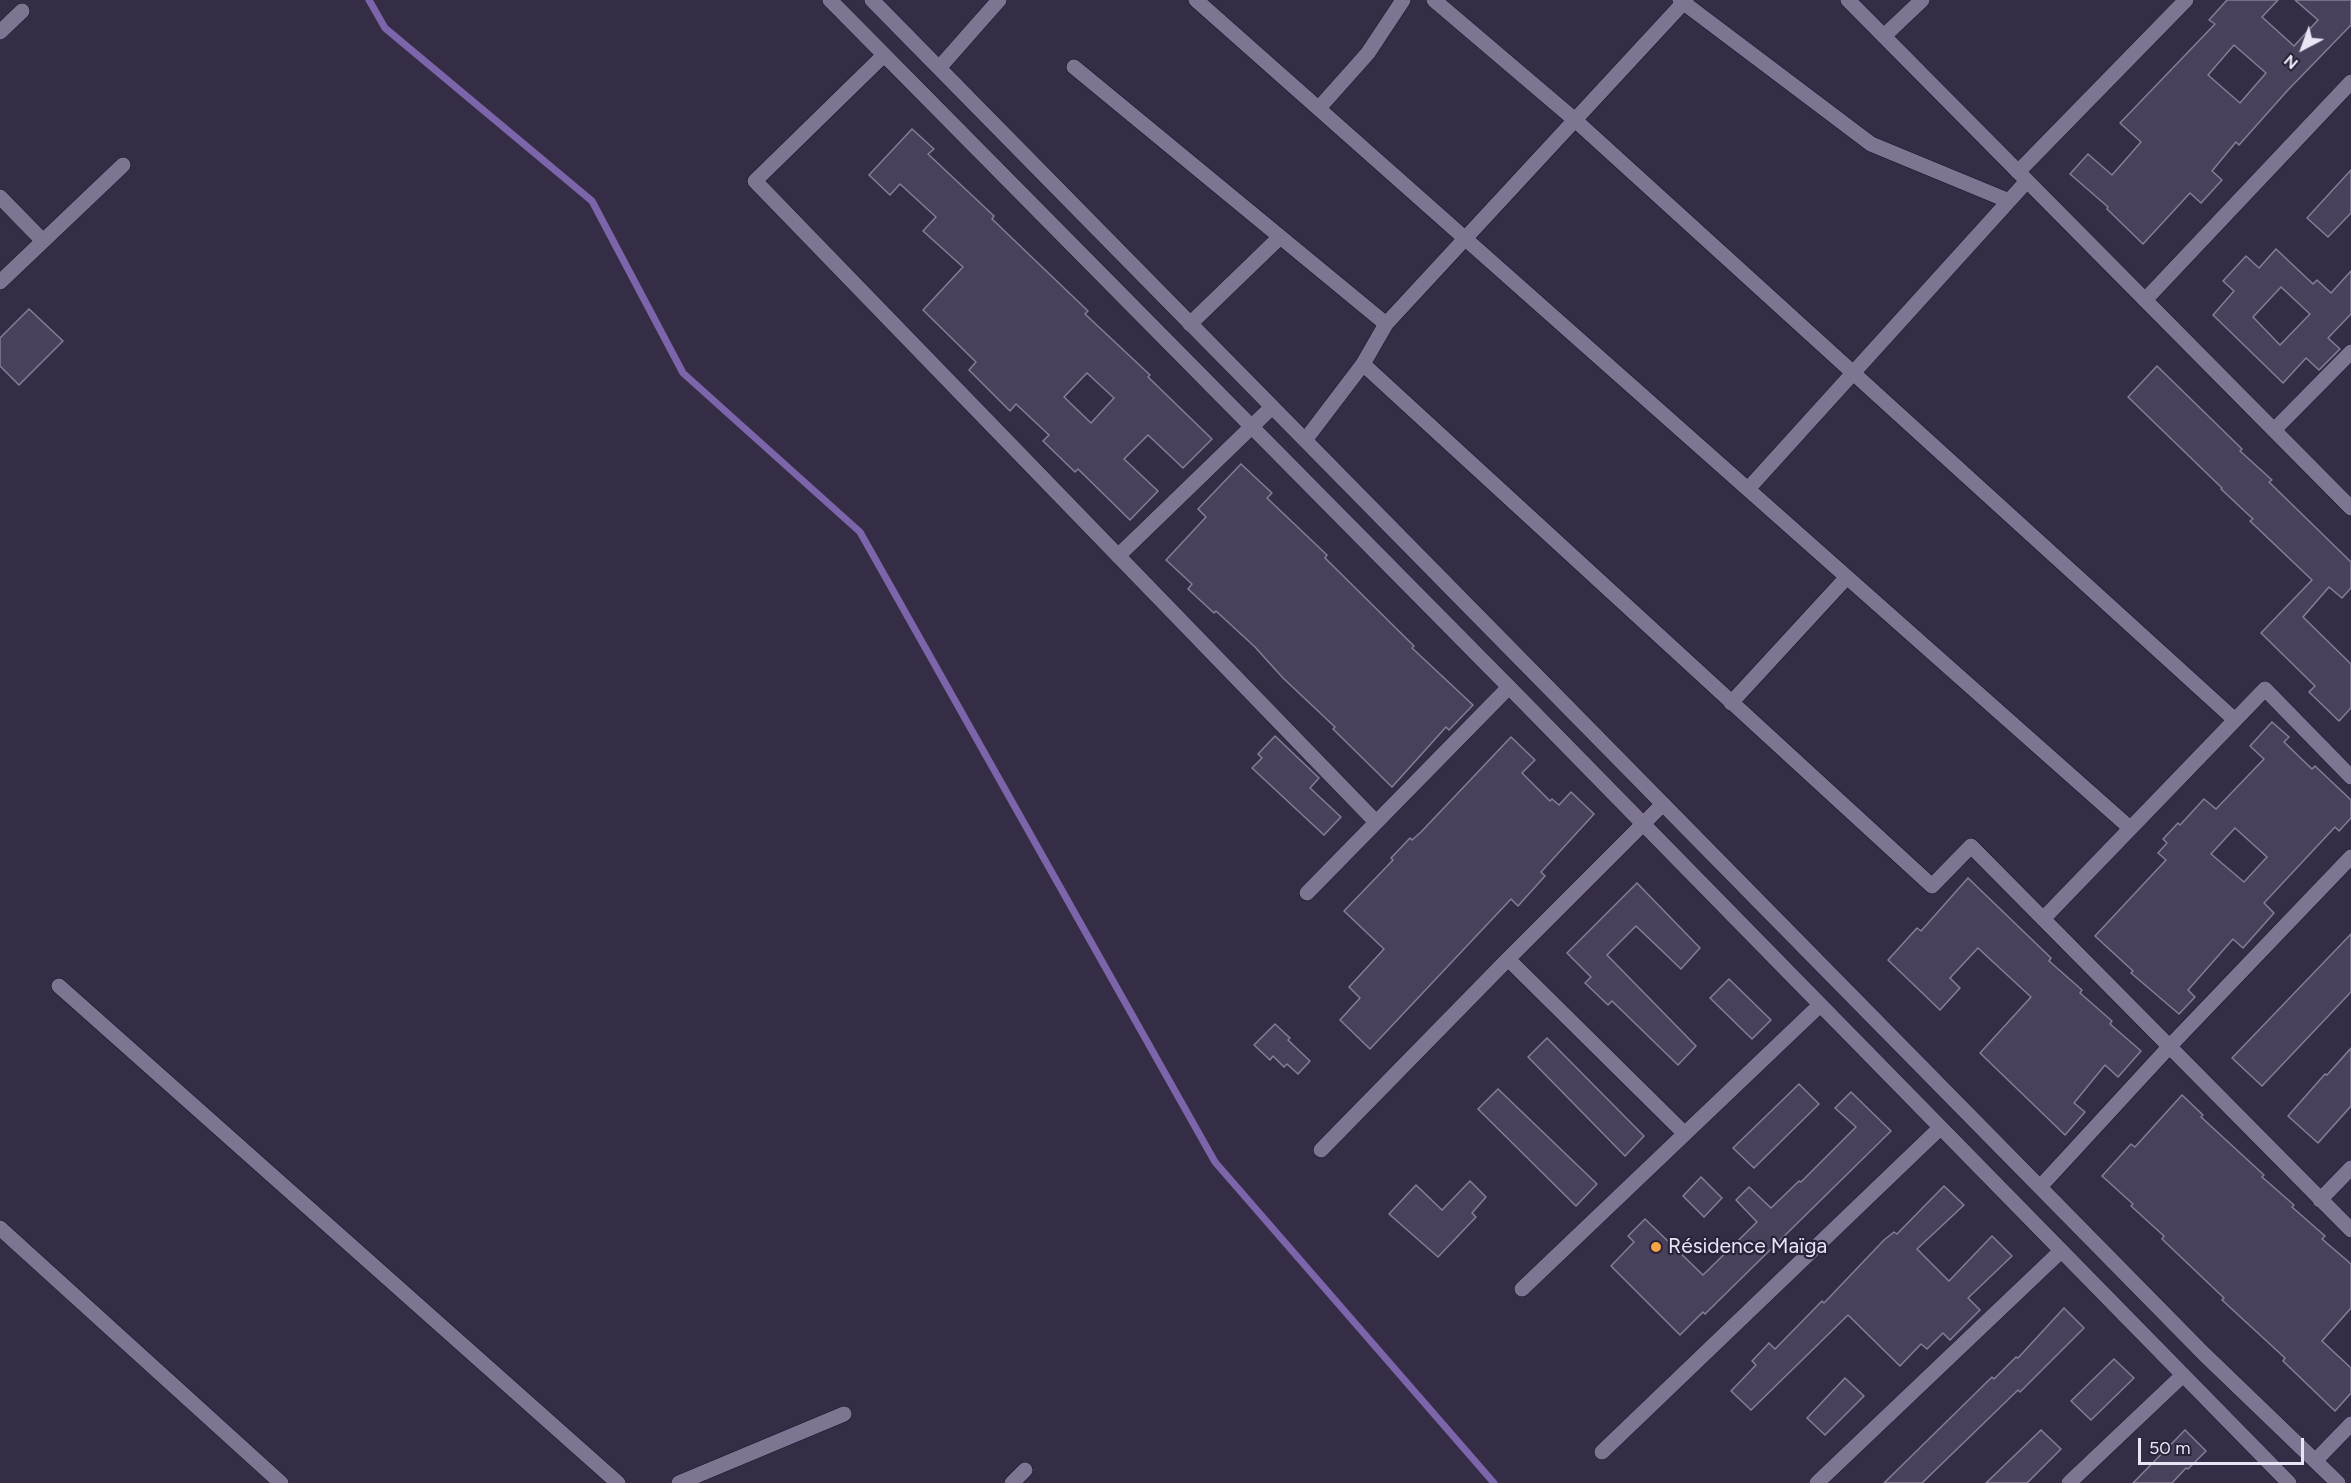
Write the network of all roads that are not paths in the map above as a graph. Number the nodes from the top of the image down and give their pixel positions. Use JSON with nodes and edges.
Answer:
{"nodes":[{"id":1,"x":830,"y":0,"type":"edge"},
{"id":2,"x":872,"y":0,"type":"edge"},
{"id":3,"x":999,"y":0,"type":"edge"},
{"id":4,"x":1196,"y":0,"type":"edge"},
{"id":5,"x":1403,"y":0,"type":"edge"},
{"id":6,"x":1434,"y":0,"type":"edge"},
{"id":7,"x":1848,"y":0,"type":"edge"},
{"id":8,"x":1923,"y":0,"type":"edge"},
{"id":9,"x":2186,"y":0,"type":"edge"},
{"id":10,"x":1683,"y":1,"type":"edge"},
{"id":11,"x":22,"y":11,"type":"dead end"},
{"id":12,"x":0,"y":32,"type":"edge"},
{"id":13,"x":1884,"y":36,"type":"junction"},
{"id":14,"x":884,"y":54,"type":"junction"},
{"id":15,"x":1074,"y":67,"type":"dead end"},
{"id":16,"x":939,"y":68,"type":"junction"},
{"id":17,"x":2351,"y":82,"type":"edge"},
{"id":18,"x":1319,"y":108,"type":"junction"},
{"id":19,"x":1575,"y":120,"type":"junction"},
{"id":20,"x":123,"y":165,"type":"dead end"},
{"id":21,"x":2023,"y":176,"type":"junction"},
{"id":22,"x":0,"y":197,"type":"edge"},
{"id":23,"x":2009,"y":201,"type":"junction"},
{"id":24,"x":1280,"y":237,"type":"junction"},
{"id":25,"x":1465,"y":238,"type":"junction"},
{"id":26,"x":44,"y":241,"type":"junction"},
{"id":27,"x":0,"y":282,"type":"edge"},
{"id":28,"x":2145,"y":300,"type":"junction"},
{"id":29,"x":1190,"y":324,"type":"junction"},
{"id":30,"x":1386,"y":324,"type":"junction"},
{"id":31,"x":2351,"y":352,"type":"edge"},
{"id":32,"x":1363,"y":364,"type":"junction"},
{"id":33,"x":1853,"y":373,"type":"junction"},
{"id":34,"x":1272,"y":407,"type":"junction"},
{"id":35,"x":1251,"y":428,"type":"junction"},
{"id":36,"x":2274,"y":430,"type":"junction"},
{"id":37,"x":1306,"y":439,"type":"junction"},
{"id":38,"x":1748,"y":489,"type":"junction"},
{"id":39,"x":2351,"y":508,"type":"edge"},
{"id":40,"x":1118,"y":556,"type":"junction"},
{"id":41,"x":1846,"y":577,"type":"junction"},
{"id":42,"x":1509,"y":687,"type":"junction"},
{"id":43,"x":1731,"y":703,"type":"junction"},
{"id":44,"x":2235,"y":720,"type":"junction"},
{"id":45,"x":2351,"y":777,"type":"edge"},
{"id":46,"x":1663,"y":804,"type":"junction"},
{"id":47,"x":1376,"y":822,"type":"junction"},
{"id":48,"x":1642,"y":825,"type":"junction"},
{"id":49,"x":2130,"y":828,"type":"junction"},
{"id":50,"x":2351,"y":857,"type":"edge"},
{"id":51,"x":1307,"y":893,"type":"dead end"},
{"id":52,"x":2043,"y":919,"type":"junction"},
{"id":53,"x":1508,"y":959,"type":"junction"},
{"id":54,"x":59,"y":986,"type":"dead end"},
{"id":55,"x":1820,"y":1005,"type":"junction"},
{"id":56,"x":2169,"y":1047,"type":"junction"},
{"id":57,"x":1940,"y":1128,"type":"junction"},
{"id":58,"x":1684,"y":1133,"type":"junction"},
{"id":59,"x":1321,"y":1150,"type":"dead end"},
{"id":60,"x":2351,"y":1168,"type":"edge"},
{"id":61,"x":2040,"y":1187,"type":"junction"},
{"id":62,"x":2320,"y":1200,"type":"junction"},
{"id":63,"x":0,"y":1228,"type":"edge"},
{"id":64,"x":2351,"y":1230,"type":"edge"},
{"id":65,"x":2061,"y":1251,"type":"junction"},
{"id":66,"x":1522,"y":1289,"type":"dead end"},
{"id":67,"x":2183,"y":1375,"type":"junction"},
{"id":68,"x":844,"y":1414,"type":"dead end"},
{"id":69,"x":2351,"y":1424,"type":"edge"},
{"id":70,"x":1602,"y":1452,"type":"dead end"},
{"id":71,"x":2316,"y":1460,"type":"junction"},
{"id":72,"x":1024,"y":1470,"type":"dead end"},
{"id":73,"x":281,"y":1483,"type":"edge"},
{"id":74,"x":618,"y":1483,"type":"edge"},
{"id":75,"x":679,"y":1483,"type":"edge"},
{"id":76,"x":1012,"y":1483,"type":"edge"},
{"id":77,"x":1817,"y":1483,"type":"edge"},
{"id":78,"x":2069,"y":1483,"type":"edge"},
{"id":79,"x":2289,"y":1483,"type":"edge"},
{"id":80,"x":2338,"y":1483,"type":"edge"}],
"edges":[{"from":1,"to":14,"type":"street"},
{"from":2,"to":16,"type":"street"},
{"from":3,"to":16,"type":"street"},
{"from":4,"to":18,"type":"street"},
{"from":5,"to":18,"type":"street"},
{"from":6,"to":19,"type":"street"},
{"from":7,"to":13,"type":"street"},
{"from":8,"to":13,"type":"street"},
{"from":9,"to":21,"type":"street"},
{"from":10,"to":19,"type":"street"},
{"from":10,"to":23,"type":"street"},
{"from":11,"to":12,"type":"street"},
{"from":13,"to":21,"type":"street"},
{"from":14,"to":35,"type":"street"},
{"from":14,"to":40,"type":"street"},
{"from":15,"to":24,"type":"street"},
{"from":16,"to":29,"type":"street"},
{"from":17,"to":28,"type":"street"},
{"from":18,"to":25,"type":"street"},
{"from":19,"to":25,"type":"street"},
{"from":19,"to":33,"type":"street"},
{"from":20,"to":26,"type":"street"},
{"from":21,"to":23,"type":"street"},
{"from":21,"to":28,"type":"street"},
{"from":22,"to":26,"type":"street"},
{"from":23,"to":33,"type":"street"},
{"from":24,"to":29,"type":"street"},
{"from":24,"to":30,"type":"street"},
{"from":25,"to":30,"type":"street"},
{"from":25,"to":38,"type":"street"},
{"from":26,"to":27,"type":"street"},
{"from":28,"to":36,"type":"street"},
{"from":29,"to":34,"type":"street"},
{"from":30,"to":32,"type":"street"},
{"from":31,"to":36,"type":"street"},
{"from":32,"to":37,"type":"street"},
{"from":32,"to":43,"type":"street"},
{"from":33,"to":38,"type":"street"},
{"from":33,"to":44,"type":"street"},
{"from":34,"to":35,"type":"street"},
{"from":34,"to":37,"type":"street"},
{"from":35,"to":40,"type":"street"},
{"from":35,"to":42,"type":"street"},
{"from":36,"to":39,"type":"street"},
{"from":37,"to":46,"type":"street"},
{"from":38,"to":41,"type":"street"},
{"from":40,"to":47,"type":"street"},
{"from":41,"to":43,"type":"street"},
{"from":41,"to":49,"type":"street"},
{"from":42,"to":47,"type":"street"},
{"from":42,"to":48,"type":"street"},
{"from":43,"to":52,"type":"street"},
{"from":44,"to":45,"type":"street"},
{"from":44,"to":49,"type":"street"},
{"from":46,"to":48,"type":"street"},
{"from":46,"to":61,"type":"street"},
{"from":47,"to":51,"type":"street"},
{"from":48,"to":53,"type":"street"},
{"from":48,"to":55,"type":"street"},
{"from":49,"to":52,"type":"street"},
{"from":50,"to":56,"type":"street"},
{"from":52,"to":56,"type":"street"},
{"from":53,"to":58,"type":"street"},
{"from":53,"to":59,"type":"street"},
{"from":54,"to":74,"type":"street"},
{"from":55,"to":57,"type":"street"},
{"from":55,"to":58,"type":"street"},
{"from":56,"to":61,"type":"street"},
{"from":56,"to":62,"type":"street"},
{"from":57,"to":65,"type":"street"},
{"from":57,"to":70,"type":"street"},
{"from":58,"to":66,"type":"street"},
{"from":60,"to":62,"type":"street"},
{"from":61,"to":71,"type":"street"},
{"from":62,"to":64,"type":"street"},
{"from":63,"to":73,"type":"street"},
{"from":65,"to":67,"type":"street"},
{"from":65,"to":77,"type":"street"},
{"from":67,"to":78,"type":"street"},
{"from":67,"to":79,"type":"street"},
{"from":68,"to":75,"type":"street"},
{"from":69,"to":71,"type":"street"},
{"from":71,"to":80,"type":"street"},
{"from":72,"to":76,"type":"street"}]}
